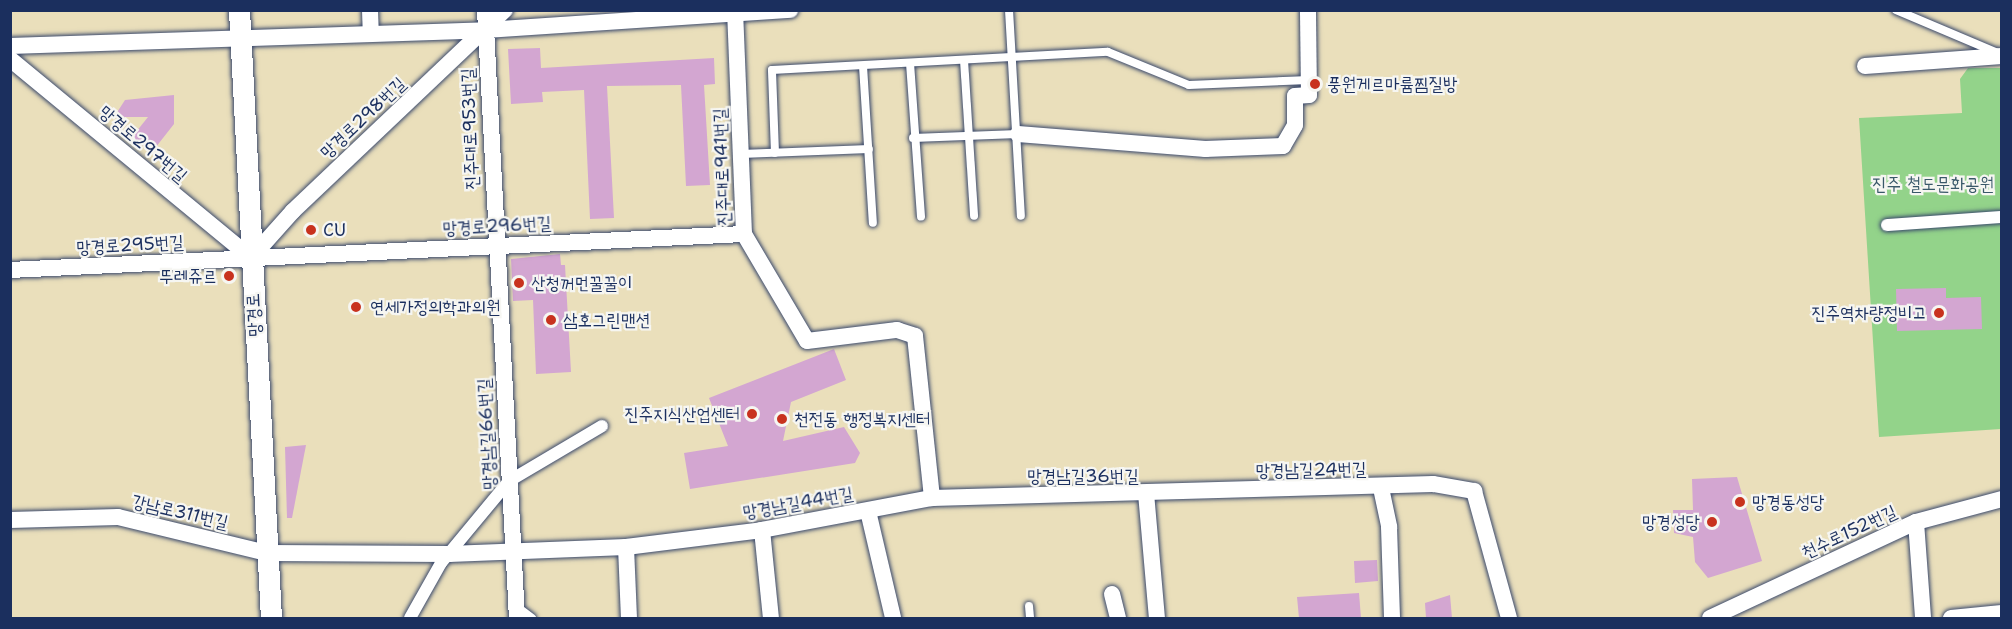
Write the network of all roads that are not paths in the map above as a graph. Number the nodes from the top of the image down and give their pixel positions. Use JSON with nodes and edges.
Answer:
{"nodes":[{"id":1,"x":239,"y":10,"type":"edge"},
{"id":2,"x":370,"y":10,"type":"edge"},
{"id":3,"x":484,"y":10,"type":"edge"},
{"id":4,"x":505,"y":10,"type":"edge"},
{"id":5,"x":790,"y":10,"type":"edge"},
{"id":6,"x":1009,"y":10,"type":"edge"},
{"id":7,"x":1308,"y":10,"type":"edge"},
{"id":8,"x":1896,"y":10,"type":"edge"},
{"id":9,"x":736,"y":11,"type":"edge"},
{"id":10,"x":486,"y":30,"type":"junction"},
{"id":11,"x":371,"y":33,"type":"junction"},
{"id":12,"x":241,"y":40,"type":"junction"},
{"id":13,"x":10,"y":46,"type":"edge"},
{"id":14,"x":2001,"y":55,"type":"edge"},
{"id":15,"x":1014,"y":58,"type":"junction"},
{"id":16,"x":10,"y":59,"type":"edge"},
{"id":17,"x":964,"y":60,"type":"junction"},
{"id":18,"x":910,"y":63,"type":"junction"},
{"id":19,"x":863,"y":66,"type":"junction"},
{"id":20,"x":1865,"y":66,"type":"dead end"},
{"id":21,"x":1309,"y":80,"type":"junction"},
{"id":22,"x":1018,"y":134,"type":"junction"},
{"id":23,"x":970,"y":136,"type":"junction"},
{"id":24,"x":913,"y":138,"type":"junction"},
{"id":25,"x":869,"y":149,"type":"junction"},
{"id":26,"x":775,"y":153,"type":"junction"},
{"id":27,"x":741,"y":154,"type":"junction"},
{"id":28,"x":974,"y":216,"type":"dead end"},
{"id":29,"x":1021,"y":216,"type":"dead end"},
{"id":30,"x":921,"y":217,"type":"dead end"},
{"id":31,"x":2001,"y":217,"type":"edge"},
{"id":32,"x":873,"y":224,"type":"dead end"},
{"id":33,"x":1887,"y":225,"type":"dead end"},
{"id":34,"x":744,"y":234,"type":"junction"},
{"id":35,"x":495,"y":247,"type":"junction"},
{"id":36,"x":251,"y":258,"type":"junction"},
{"id":37,"x":10,"y":270,"type":"edge"},
{"id":38,"x":602,"y":426,"type":"dead end"},
{"id":39,"x":509,"y":481,"type":"junction"},
{"id":40,"x":1381,"y":488,"type":"junction"},
{"id":41,"x":1146,"y":493,"type":"junction"},
{"id":42,"x":932,"y":498,"type":"junction"},
{"id":43,"x":2001,"y":499,"type":"edge"},
{"id":44,"x":868,"y":511,"type":"junction"},
{"id":45,"x":10,"y":520,"type":"edge"},
{"id":46,"x":1916,"y":522,"type":"junction"},
{"id":47,"x":762,"y":530,"type":"junction"},
{"id":48,"x":626,"y":547,"type":"junction"},
{"id":49,"x":512,"y":552,"type":"junction"},
{"id":50,"x":267,"y":553,"type":"junction"},
{"id":51,"x":449,"y":554,"type":"junction"},
{"id":52,"x":1112,"y":594,"type":"dead end"},
{"id":53,"x":1029,"y":606,"type":"dead end"},
{"id":54,"x":516,"y":612,"type":"edge"},
{"id":55,"x":2001,"y":613,"type":"edge"},
{"id":56,"x":271,"y":618,"type":"edge"},
{"id":57,"x":410,"y":618,"type":"edge"},
{"id":58,"x":532,"y":618,"type":"edge"},
{"id":59,"x":629,"y":618,"type":"edge"},
{"id":60,"x":771,"y":618,"type":"edge"},
{"id":61,"x":893,"y":618,"type":"edge"},
{"id":62,"x":1030,"y":618,"type":"edge"},
{"id":63,"x":1118,"y":618,"type":"edge"},
{"id":64,"x":1157,"y":618,"type":"edge"},
{"id":65,"x":1392,"y":618,"type":"edge"},
{"id":66,"x":1509,"y":618,"type":"edge"},
{"id":67,"x":1710,"y":618,"type":"edge"},
{"id":68,"x":1923,"y":618,"type":"edge"},
{"id":69,"x":1951,"y":618,"type":"edge"}],
"edges":[{"from":1,"to":12,"type":"street","name":"망경로"},
{"from":2,"to":11,"type":"street"},
{"from":3,"to":10,"type":"street","name":"진주대로953번길"},
{"from":4,"to":10,"type":"street","name":"망경로298번길"},
{"from":5,"to":9,"type":"street"},
{"from":6,"to":15,"type":"lane"},
{"from":7,"to":21,"type":"street"},
{"from":8,"to":14,"type":"lane"},
{"from":9,"to":10,"type":"street"},
{"from":9,"to":27,"type":"street","name":"진주대로941번길"},
{"from":10,"to":11,"type":"street"},
{"from":10,"to":35,"type":"street","name":"진주대로953번길"},
{"from":10,"to":36,"type":"street","name":"망경로298번길"},
{"from":11,"to":12,"type":"street"},
{"from":12,"to":13,"type":"street"},
{"from":12,"to":36,"type":"street","name":"망경로"},
{"from":14,"to":20,"type":"street"},
{"from":15,"to":17,"type":"lane"},
{"from":15,"to":21,"type":"lane"},
{"from":15,"to":22,"type":"lane"},
{"from":16,"to":36,"type":"street","name":"망경로297번길"},
{"from":17,"to":18,"type":"lane"},
{"from":17,"to":23,"type":"lane"},
{"from":18,"to":19,"type":"lane"},
{"from":18,"to":24,"type":"lane"},
{"from":19,"to":25,"type":"lane"},
{"from":19,"to":26,"type":"lane"},
{"from":21,"to":22,"type":"street"},
{"from":22,"to":23,"type":"lane"},
{"from":22,"to":29,"type":"lane"},
{"from":23,"to":24,"type":"lane"},
{"from":23,"to":28,"type":"lane"},
{"from":24,"to":30,"type":"lane"},
{"from":25,"to":26,"type":"lane"},
{"from":25,"to":32,"type":"lane"},
{"from":26,"to":27,"type":"lane"},
{"from":27,"to":34,"type":"street","name":"진주대로941번길"},
{"from":31,"to":33,"type":"street"},
{"from":34,"to":35,"type":"street","name":"망경로296번길"},
{"from":34,"to":42,"type":"street","name":"진주대로941번길"},
{"from":35,"to":36,"type":"street","name":"망경로296번길"},
{"from":35,"to":39,"type":"street","name":"망경남길66번길"},
{"from":36,"to":37,"type":"street","name":"망경로295번길"},
{"from":36,"to":50,"type":"street","name":"망경로"},
{"from":38,"to":39,"type":"street"},
{"from":39,"to":49,"type":"street","name":"망경남길66번길"},
{"from":39,"to":51,"type":"street"},
{"from":40,"to":41,"type":"street","name":"망경남길24번길"},
{"from":40,"to":65,"type":"street","name":"망경남길24번길"},
{"from":40,"to":66,"type":"street"},
{"from":41,"to":42,"type":"street","name":"망경남길36번길"},
{"from":41,"to":64,"type":"street","name":"망경남길36번길"},
{"from":42,"to":44,"type":"street","name":"망경남길36번길"},
{"from":43,"to":46,"type":"street"},
{"from":44,"to":47,"type":"street","name":"망경남길44번길"},
{"from":44,"to":61,"type":"street","name":"망경남길44번길"},
{"from":45,"to":50,"type":"street","name":"강남로311번길"},
{"from":46,"to":67,"type":"street","name":"천수로152번길"},
{"from":46,"to":68,"type":"street","name":"천수로152번길"},
{"from":47,"to":48,"type":"street","name":"망경남길44번길"},
{"from":47,"to":60,"type":"street"},
{"from":48,"to":49,"type":"street","name":"망경남길44번길"},
{"from":48,"to":59,"type":"street"},
{"from":49,"to":51,"type":"street","name":"망경남길44번길"},
{"from":49,"to":54,"type":"street","name":"망경남길66번길"},
{"from":50,"to":51,"type":"street","name":"강남로311번길"},
{"from":50,"to":56,"type":"street","name":"망경로"},
{"from":51,"to":57,"type":"street"},
{"from":52,"to":63,"type":"street"},
{"from":53,"to":62,"type":"lane"},
{"from":54,"to":58,"type":"lane"},
{"from":55,"to":69,"type":"street"}]}
